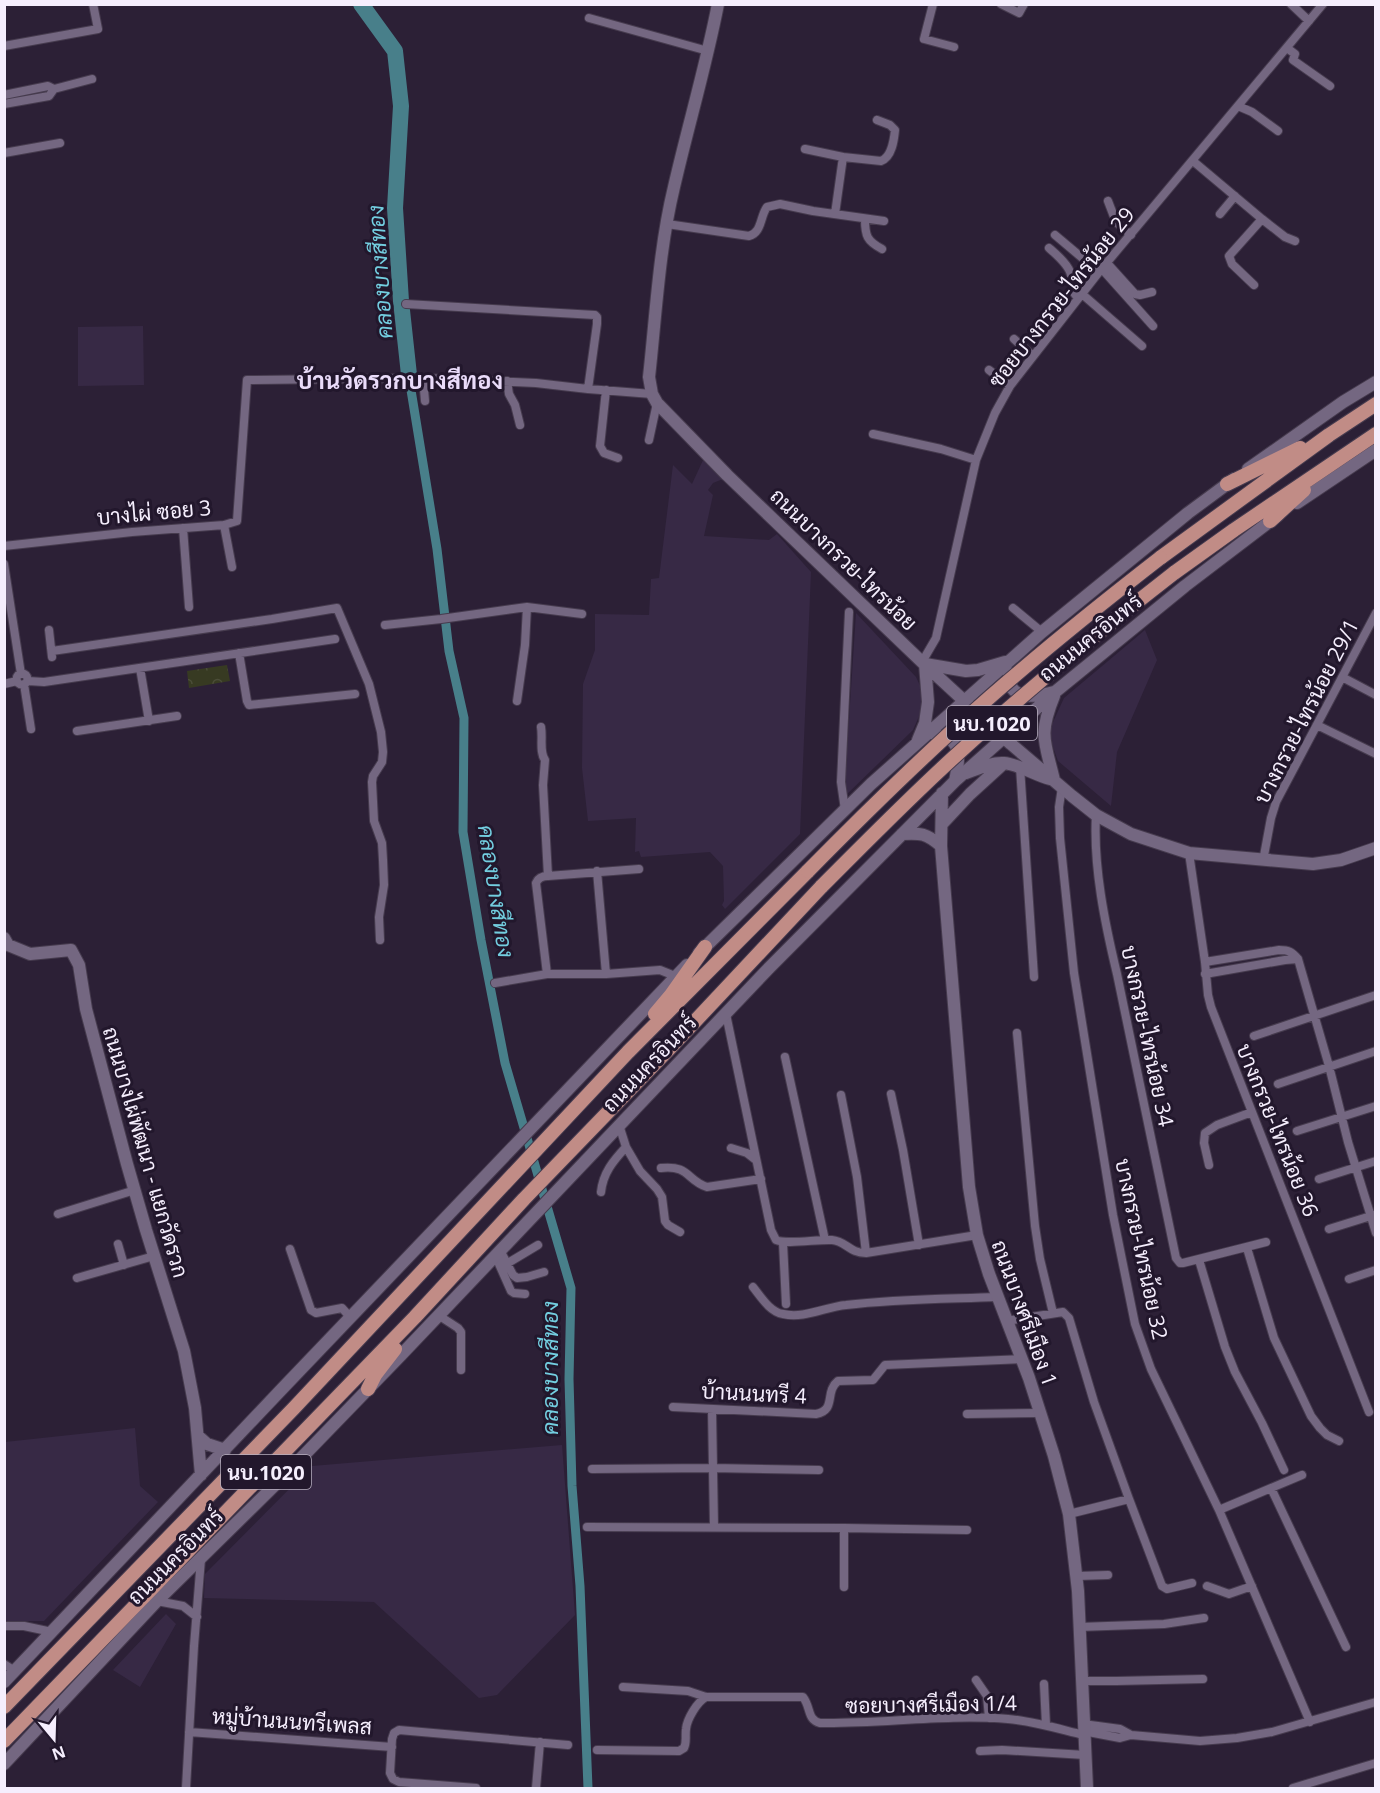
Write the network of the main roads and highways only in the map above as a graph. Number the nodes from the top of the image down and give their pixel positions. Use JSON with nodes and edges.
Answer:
{"nodes":[{"id":1,"x":718,"y":4,"type":"edge"},
{"id":2,"x":1376,"y":382,"type":"edge"},
{"id":3,"x":1376,"y":404,"type":"edge"},
{"id":4,"x":1376,"y":434,"type":"edge"},
{"id":5,"x":1329,"y":435,"type":"junction"},
{"id":6,"x":1376,"y":450,"type":"edge"},
{"id":7,"x":1341,"y":457,"type":"junction"},
{"id":8,"x":1227,"y":484,"type":"junction"},
{"id":9,"x":1270,"y":521,"type":"junction"},
{"id":10,"x":1010,"y":661,"type":"junction"},
{"id":11,"x":924,"y":663,"type":"junction"},
{"id":12,"x":1055,"y":692,"type":"junction"},
{"id":13,"x":965,"y":701,"type":"junction"},
{"id":14,"x":1004,"y":737,"type":"junction"},
{"id":15,"x":916,"y":744,"type":"junction"},
{"id":16,"x":1004,"y":763,"type":"junction"},
{"id":17,"x":958,"y":778,"type":"junction"},
{"id":18,"x":1058,"y":784,"type":"junction"},
{"id":19,"x":942,"y":793,"type":"junction"},
{"id":20,"x":942,"y":824,"type":"junction"},
{"id":21,"x":902,"y":834,"type":"junction"},
{"id":22,"x":941,"y":846,"type":"junction"},
{"id":23,"x":1376,"y":848,"type":"edge"},
{"id":24,"x":4,"y":938,"type":"edge"},
{"id":25,"x":705,"y":947,"type":"junction"},
{"id":26,"x":628,"y":1052,"type":"junction"},
{"id":27,"x":415,"y":1317,"type":"junction"},
{"id":28,"x":368,"y":1389,"type":"junction"},
{"id":29,"x":198,"y":1436,"type":"junction"},
{"id":30,"x":225,"y":1450,"type":"junction"},
{"id":31,"x":201,"y":1475,"type":"junction"},
{"id":32,"x":10,"y":1667,"type":"edge"},
{"id":33,"x":4,"y":1682,"type":"edge"},
{"id":34,"x":4,"y":1707,"type":"edge"},
{"id":35,"x":4,"y":1741,"type":"edge"},
{"id":36,"x":4,"y":1764,"type":"edge"},
{"id":37,"x":1087,"y":1788,"type":"edge"}],
"edges":[{"from":1,"to":11,"type":"main road","name":"ถนนบางกรวย-ไทรน้อย"},
{"from":2,"to":8,"type":"main road","name":"ถนนนครอินทร์","number":"นบ.1020"},
{"from":3,"to":5,"type":"main road","name":"ถนนนครอินทร์","number":"นบ.1020"},
{"from":4,"to":7,"type":"main road","name":"ถนนนครอินทร์","number":"นบ.1020"},
{"from":5,"to":8,"type":"main road"},
{"from":5,"to":26,"type":"main road","name":"ถนนนครอินทร์","number":"นบ.1020","bridge":true},
{"from":6,"to":9,"type":"main road","name":"ถนนนครอินทร์","number":"นบ.1020"},
{"from":7,"to":9,"type":"main road"},
{"from":7,"to":27,"type":"main road","name":"ถนนนครอินทร์","number":"นบ.1020","bridge":true},
{"from":8,"to":10,"type":"main road","name":"ถนนนครอินทร์","number":"นบ.1020"},
{"from":9,"to":12,"type":"main road","name":"ถนนนครอินทร์","number":"นบ.1020"},
{"from":10,"to":11,"type":"main road"},
{"from":10,"to":12,"type":"main road"},
{"from":10,"to":13,"type":"main road","name":"ถนนนครอินทร์","number":"นบ.1020"},
{"from":11,"to":13,"type":"main road","name":"ถนนบางกรวย-ไทรน้อย"},
{"from":11,"to":15,"type":"main road"},
{"from":12,"to":14,"type":"main road","name":"ถนนนครอินทร์","number":"นบ.1020"},
{"from":12,"to":18,"type":"main road"},
{"from":13,"to":14,"type":"main road","name":"ถนนบางกรวย-ไทรน้อย"},
{"from":13,"to":15,"type":"main road","name":"ถนนนครอินทร์","number":"นบ.1020"},
{"from":14,"to":17,"type":"main road","name":"ถนนนครอินทร์","number":"นบ.1020"},
{"from":14,"to":18,"type":"main road","name":"ถนนบางกรวย-ไทรน้อย"},
{"from":15,"to":17,"type":"main road"},
{"from":15,"to":25,"type":"main road","name":"ถนนนครอินทร์","number":"นบ.1020"},
{"from":16,"to":17,"type":"main road"},
{"from":16,"to":18,"type":"main road"},
{"from":16,"to":20,"type":"main road"},
{"from":17,"to":19,"type":"main road","name":"ถนนนครอินทร์","number":"นบ.1020"},
{"from":18,"to":23,"type":"main road","name":"ถนนบางกรวย-ไทรน้อย"},
{"from":19,"to":20,"type":"main road","name":"ถนนบางศรีเมือง 1"},
{"from":19,"to":21,"type":"main road","name":"ถนนนครอินทร์","number":"นบ.1020"},
{"from":20,"to":22,"type":"main road","name":"ถนนบางศรีเมือง 1"},
{"from":21,"to":22,"type":"main road"},
{"from":21,"to":28,"type":"main road","name":"ถนนนครอินทร์","number":"นบ.1020"},
{"from":22,"to":37,"type":"main road","name":"ถนนบางศรีเมือง 1"},
{"from":24,"to":29,"type":"main road","name":"ถนนบางไผ่พัฒนา - แยกวัดรวก"},
{"from":25,"to":26,"type":"main road"},
{"from":25,"to":30,"type":"main road","name":"ถนนนครอินทร์","number":"นบ.1020"},
{"from":26,"to":34,"type":"main road","name":"ถนนนครอินทร์","number":"นบ.1020"},
{"from":27,"to":28,"type":"main road"},
{"from":27,"to":35,"type":"main road","name":"ถนนนครอินทร์","number":"นบ.1020"},
{"from":28,"to":36,"type":"main road","name":"ถนนนครอินทร์","number":"นบ.1020"},
{"from":29,"to":30,"type":"main road"},
{"from":29,"to":31,"type":"main road","name":"ถนนบางไผ่พัฒนา - แยกวัดรวก"},
{"from":30,"to":31,"type":"main road","name":"ถนนนครอินทร์","number":"นบ.1020"},
{"from":31,"to":32,"type":"main road","name":"ถนนนครอินทร์","number":"นบ.1020"},
{"from":32,"to":33,"type":"main road","name":"ถนนนครอินทร์","number":"นบ.1020"}]}
